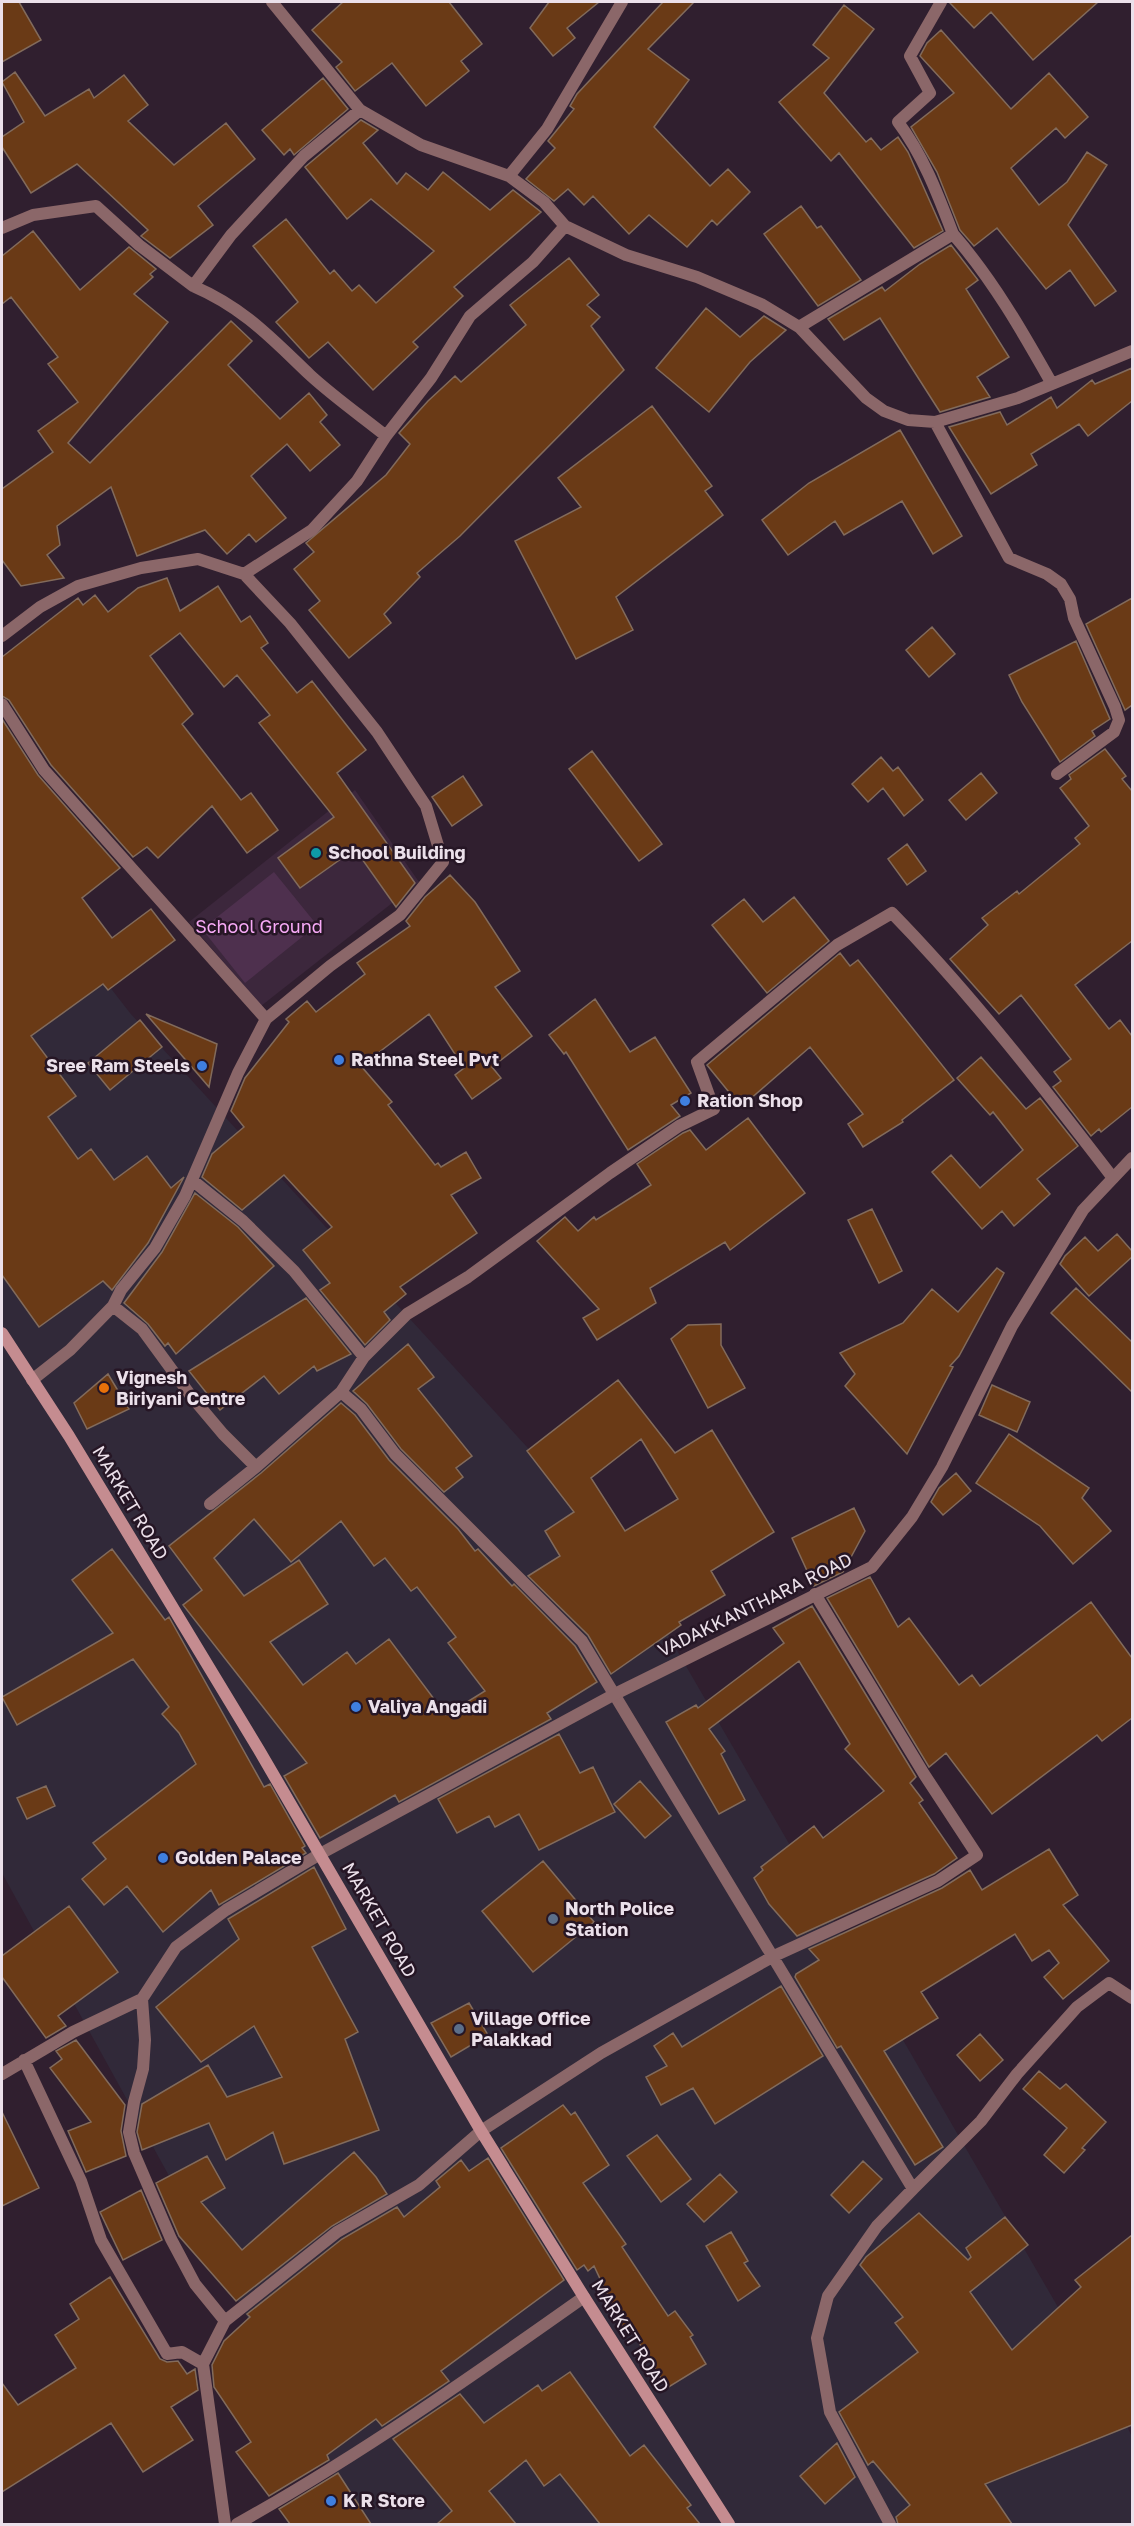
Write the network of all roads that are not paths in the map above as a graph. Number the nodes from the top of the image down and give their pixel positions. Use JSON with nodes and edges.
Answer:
{"nodes":[{"id":1,"x":272,"y":2,"type":"edge"},
{"id":2,"x":622,"y":2,"type":"edge"},
{"id":3,"x":941,"y":2,"type":"edge"},
{"id":4,"x":360,"y":110,"type":"junction"},
{"id":5,"x":509,"y":176,"type":"junction"},
{"id":6,"x":565,"y":226,"type":"junction"},
{"id":7,"x":2,"y":228,"type":"edge"},
{"id":8,"x":953,"y":234,"type":"junction"},
{"id":9,"x":193,"y":286,"type":"junction"},
{"id":10,"x":799,"y":327,"type":"junction"},
{"id":11,"x":1132,"y":351,"type":"edge"},
{"id":12,"x":1052,"y":384,"type":"junction"},
{"id":13,"x":935,"y":422,"type":"junction"},
{"id":14,"x":386,"y":436,"type":"junction"},
{"id":15,"x":244,"y":574,"type":"junction"},
{"id":16,"x":2,"y":636,"type":"edge"},
{"id":17,"x":2,"y":704,"type":"edge"},
{"id":18,"x":1057,"y":774,"type":"dead end"},
{"id":19,"x":266,"y":1019,"type":"junction"},
{"id":20,"x":1132,"y":1158,"type":"edge"},
{"id":21,"x":1113,"y":1178,"type":"junction"},
{"id":22,"x":192,"y":1180,"type":"junction"},
{"id":23,"x":113,"y":1306,"type":"junction"},
{"id":24,"x":2,"y":1333,"type":"edge"},
{"id":25,"x":364,"y":1357,"type":"junction"},
{"id":26,"x":32,"y":1380,"type":"junction"},
{"id":27,"x":341,"y":1392,"type":"junction"},
{"id":28,"x":256,"y":1467,"type":"junction"},
{"id":29,"x":210,"y":1504,"type":"dead end"},
{"id":30,"x":815,"y":1594,"type":"junction"},
{"id":31,"x":615,"y":1694,"type":"junction"},
{"id":32,"x":320,"y":1854,"type":"junction"},
{"id":33,"x":774,"y":1956,"type":"junction"},
{"id":34,"x":1132,"y":1998,"type":"edge"},
{"id":35,"x":142,"y":1999,"type":"junction"},
{"id":36,"x":24,"y":2060,"type":"junction"},
{"id":37,"x":2,"y":2074,"type":"edge"},
{"id":38,"x":481,"y":2131,"type":"junction"},
{"id":39,"x":913,"y":2190,"type":"junction"},
{"id":40,"x":584,"y":2297,"type":"junction"},
{"id":41,"x":225,"y":2321,"type":"junction"},
{"id":42,"x":203,"y":2364,"type":"junction"},
{"id":43,"x":225,"y":2524,"type":"edge"},
{"id":44,"x":237,"y":2524,"type":"edge"},
{"id":45,"x":729,"y":2524,"type":"edge"},
{"id":46,"x":890,"y":2524,"type":"edge"}],
"edges":[{"from":1,"to":4,"type":"street"},
{"from":2,"to":5,"type":"street"},
{"from":3,"to":8,"type":"street"},
{"from":4,"to":5,"type":"street"},
{"from":4,"to":9,"type":"street"},
{"from":5,"to":6,"type":"street"},
{"from":6,"to":10,"type":"street"},
{"from":6,"to":14,"type":"street"},
{"from":7,"to":9,"type":"street"},
{"from":8,"to":10,"type":"street"},
{"from":8,"to":12,"type":"street"},
{"from":9,"to":14,"type":"street"},
{"from":10,"to":13,"type":"street"},
{"from":11,"to":12,"type":"street"},
{"from":12,"to":13,"type":"street"},
{"from":13,"to":18,"type":"street"},
{"from":14,"to":15,"type":"street"},
{"from":15,"to":16,"type":"street"},
{"from":15,"to":19,"type":"street"},
{"from":17,"to":19,"type":"street"},
{"from":19,"to":22,"type":"street"},
{"from":20,"to":21,"type":"street","name":"VADAKKANTHARA ROAD"},
{"from":21,"to":25,"type":"street"},
{"from":21,"to":30,"type":"street","name":"VADAKKANTHARA ROAD"},
{"from":22,"to":23,"type":"street"},
{"from":22,"to":25,"type":"street"},
{"from":23,"to":26,"type":"street"},
{"from":23,"to":28,"type":"street"},
{"from":24,"to":26,"type":"main road","name":"MARKET ROAD"},
{"from":25,"to":27,"type":"street"},
{"from":26,"to":32,"type":"main road","name":"MARKET ROAD"},
{"from":27,"to":28,"type":"street"},
{"from":27,"to":31,"type":"street"},
{"from":28,"to":29,"type":"street"},
{"from":30,"to":31,"type":"street","name":"VADAKKANTHARA ROAD"},
{"from":30,"to":33,"type":"street"},
{"from":31,"to":32,"type":"street","name":"VADAKKANTHARA ROAD"},
{"from":31,"to":33,"type":"street"},
{"from":32,"to":35,"type":"street","name":"VADAKKANTHARA ROAD"},
{"from":32,"to":38,"type":"main road","name":"MARKET ROAD"},
{"from":33,"to":38,"type":"street"},
{"from":33,"to":39,"type":"street"},
{"from":34,"to":39,"type":"street"},
{"from":35,"to":36,"type":"street"},
{"from":35,"to":41,"type":"street"},
{"from":36,"to":37,"type":"street"},
{"from":36,"to":42,"type":"street"},
{"from":38,"to":40,"type":"main road","name":"MARKET ROAD"},
{"from":38,"to":41,"type":"street"},
{"from":39,"to":46,"type":"street"},
{"from":40,"to":44,"type":"street"},
{"from":40,"to":45,"type":"main road","name":"MARKET ROAD"},
{"from":41,"to":42,"type":"street"},
{"from":42,"to":43,"type":"street"}]}
